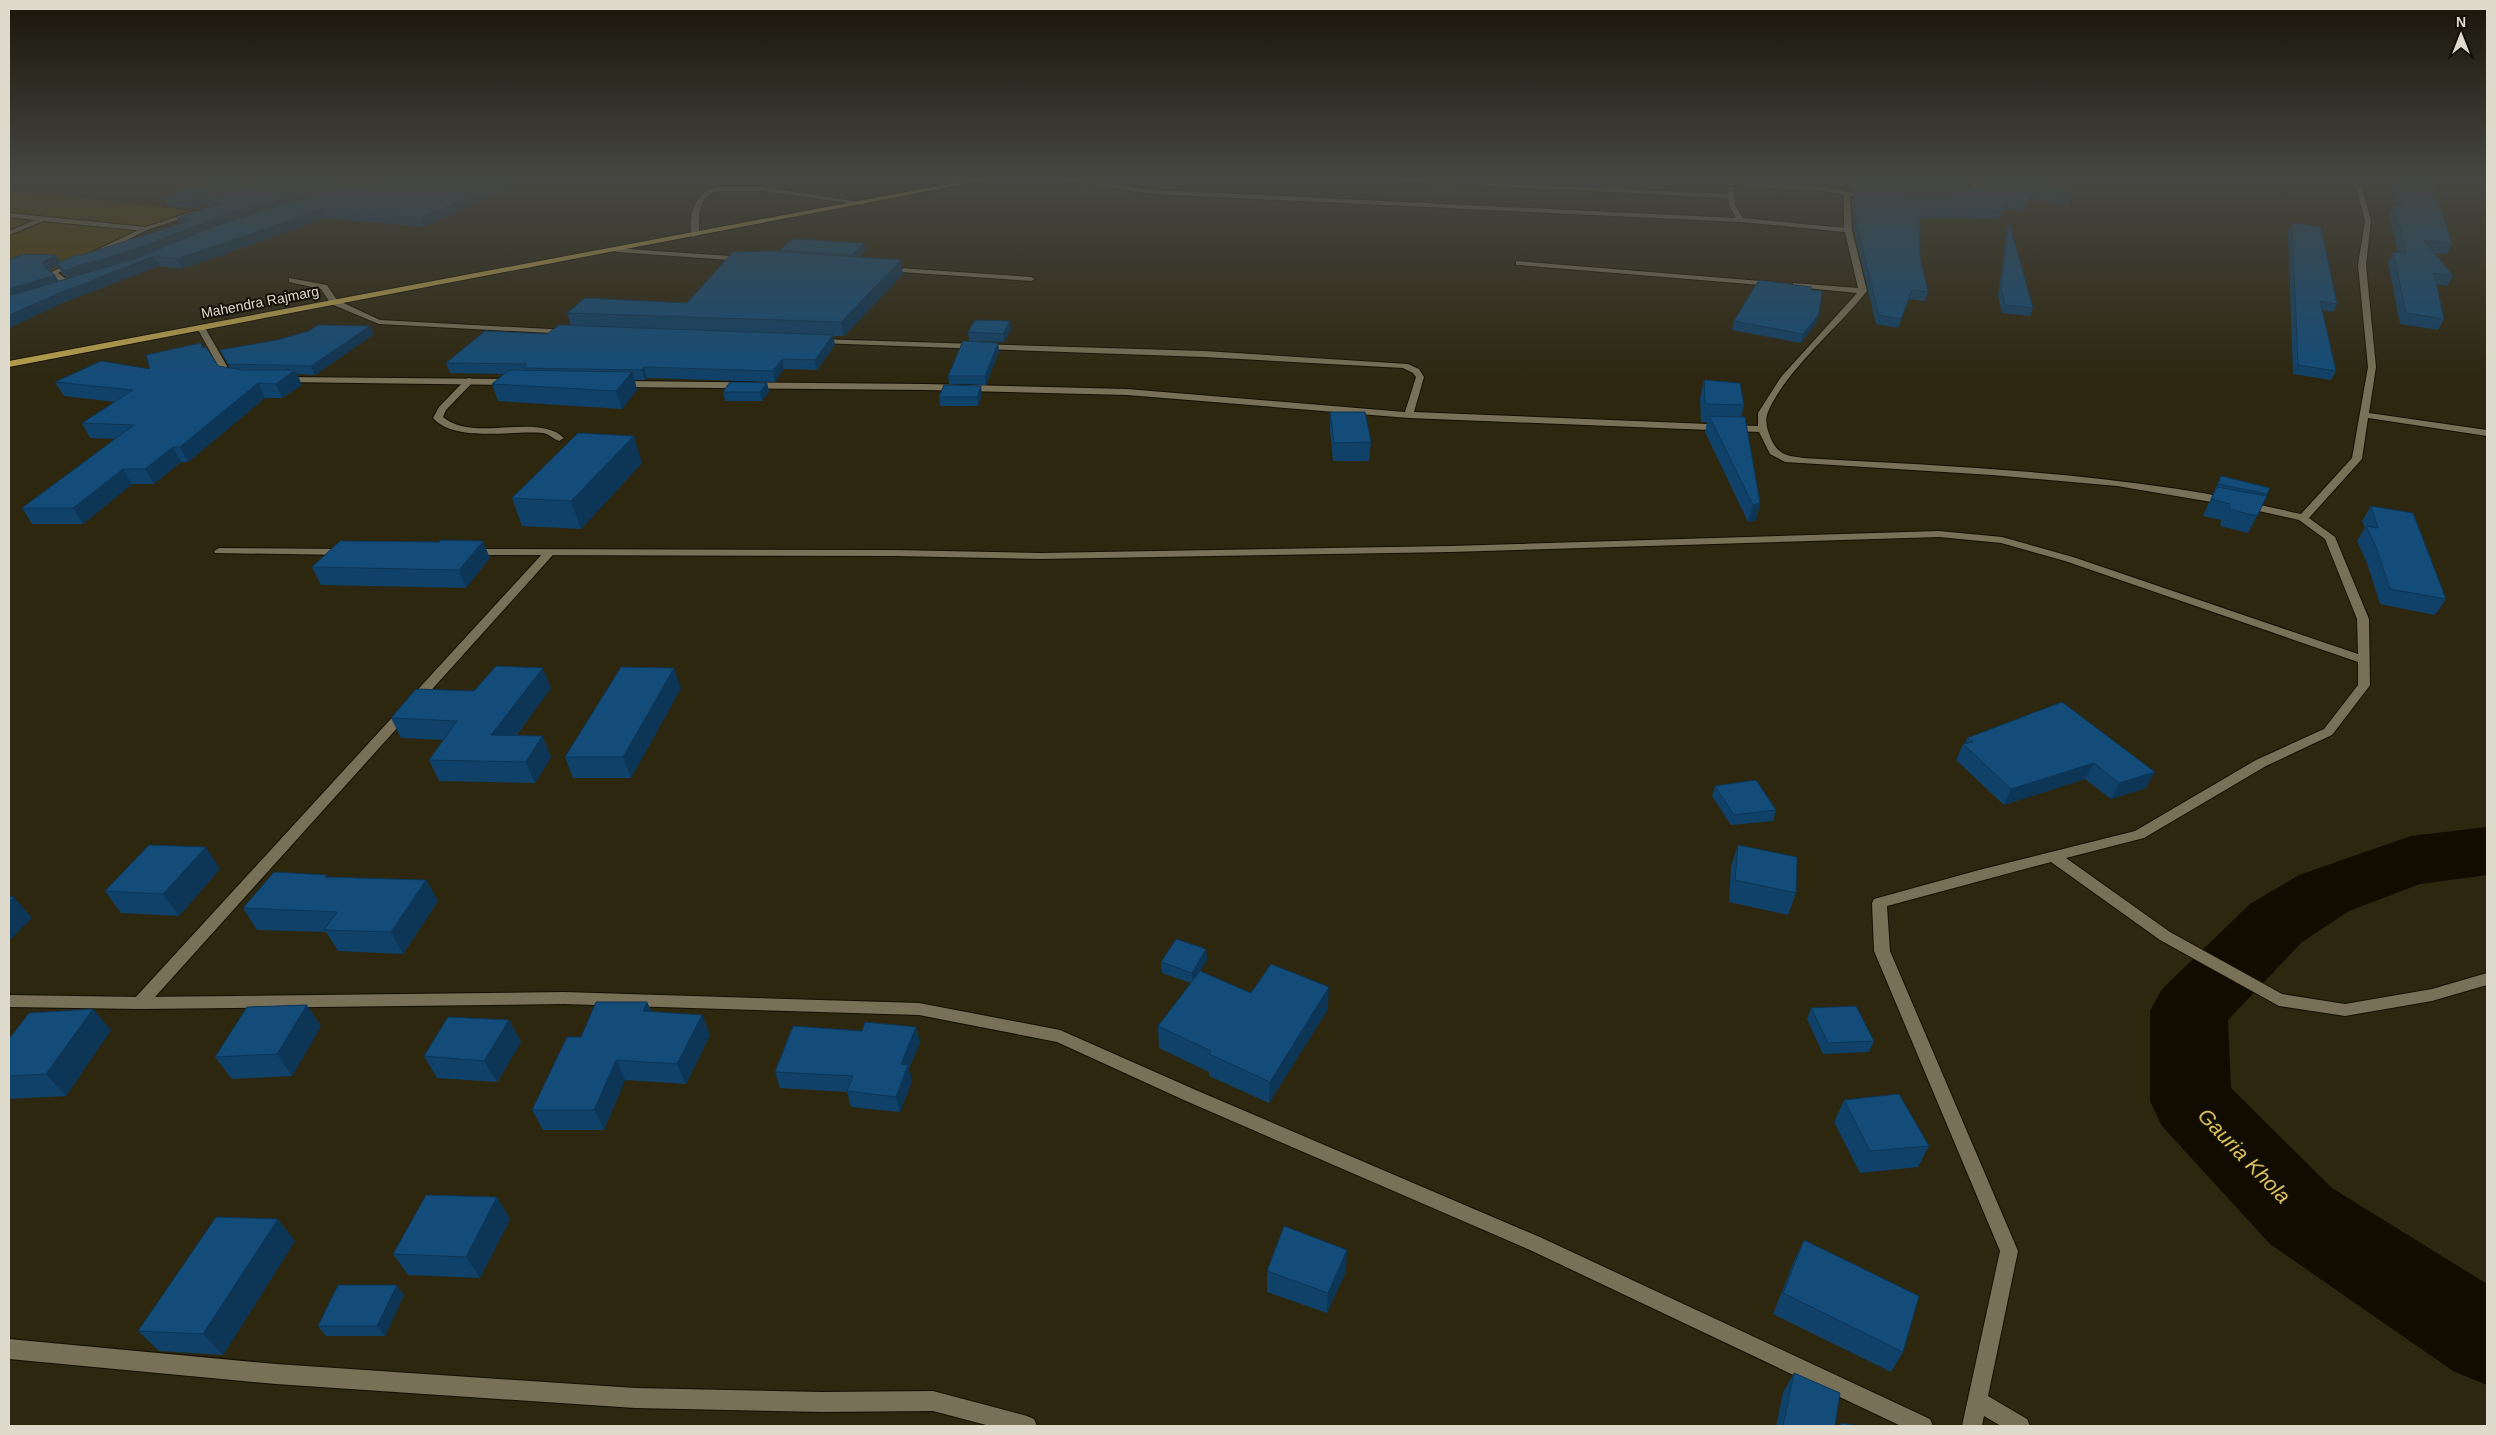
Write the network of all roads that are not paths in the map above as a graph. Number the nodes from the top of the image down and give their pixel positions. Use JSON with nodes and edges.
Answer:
{"nodes":[{"id":1,"x":110,"y":246,"type":"edge"},
{"id":2,"x":638,"y":246,"type":"edge"},
{"id":3,"x":1852,"y":246,"type":"edge"},
{"id":4,"x":2365,"y":246,"type":"edge"},
{"id":5,"x":617,"y":250,"type":"junction"},
{"id":6,"x":87,"y":257,"type":"edge"},
{"id":7,"x":755,"y":259,"type":"edge"},
{"id":8,"x":78,"y":261,"type":"edge"},
{"id":9,"x":1519,"y":263,"type":"dead end"},
{"id":10,"x":874,"y":268,"type":"edge"},
{"id":11,"x":1032,"y":279,"type":"dead end"},
{"id":12,"x":292,"y":280,"type":"dead end"},
{"id":13,"x":77,"y":282,"type":"edge"},
{"id":14,"x":69,"y":284,"type":"junction"},
{"id":15,"x":60,"y":288,"type":"edge"},
{"id":16,"x":1863,"y":291,"type":"junction"},
{"id":17,"x":334,"y":302,"type":"junction"},
{"id":18,"x":201,"y":328,"type":"junction"},
{"id":19,"x":579,"y":332,"type":"edge"},
{"id":20,"x":812,"y":341,"type":"edge"},
{"id":21,"x":9,"y":364,"type":"edge"},
{"id":22,"x":242,"y":378,"type":"edge"},
{"id":23,"x":279,"y":380,"type":"edge"},
{"id":24,"x":469,"y":381,"type":"junction"},
{"id":25,"x":518,"y":382,"type":"edge"},
{"id":26,"x":606,"y":384,"type":"edge"},
{"id":27,"x":1409,"y":415,"type":"junction"},
{"id":28,"x":2364,"y":415,"type":"junction"},
{"id":29,"x":1762,"y":429,"type":"junction"},
{"id":30,"x":2487,"y":433,"type":"edge"},
{"id":31,"x":559,"y":438,"type":"dead end"},
{"id":32,"x":2303,"y":518,"type":"junction"},
{"id":33,"x":219,"y":551,"type":"dead end"},
{"id":34,"x":352,"y":552,"type":"edge"},
{"id":35,"x":457,"y":552,"type":"edge"},
{"id":36,"x":548,"y":554,"type":"junction"},
{"id":37,"x":2364,"y":660,"type":"junction"},
{"id":38,"x":2053,"y":856,"type":"junction"},
{"id":39,"x":2487,"y":979,"type":"edge"},
{"id":40,"x":9,"y":1001,"type":"edge"},
{"id":41,"x":140,"y":1003,"type":"junction"},
{"id":42,"x":9,"y":1349,"type":"edge"},
{"id":43,"x":1977,"y":1400,"type":"junction"},
{"id":44,"x":1027,"y":1426,"type":"edge"},
{"id":45,"x":1923,"y":1426,"type":"edge"},
{"id":46,"x":1972,"y":1426,"type":"edge"},
{"id":47,"x":2020,"y":1426,"type":"edge"}],
"edges":[{"from":1,"to":6,"type":"street"},
{"from":2,"to":5,"type":"highway","name":"Mahendra Rajmarg"},
{"from":3,"to":16,"type":"street"},
{"from":4,"to":28,"type":"street"},
{"from":5,"to":7,"type":"street"},
{"from":5,"to":17,"type":"highway","name":"Mahendra Rajmarg"},
{"from":8,"to":14,"type":"street"},
{"from":9,"to":16,"type":"street"},
{"from":10,"to":11,"type":"street"},
{"from":12,"to":17,"type":"street"},
{"from":13,"to":14,"type":"street"},
{"from":14,"to":15,"type":"street"},
{"from":16,"to":29,"type":"street"},
{"from":17,"to":18,"type":"highway","name":"Mahendra Rajmarg"},
{"from":17,"to":19,"type":"street"},
{"from":18,"to":21,"type":"highway","name":"Mahendra Rajmarg"},
{"from":18,"to":22,"type":"street"},
{"from":20,"to":27,"type":"street"},
{"from":23,"to":24,"type":"street"},
{"from":24,"to":25,"type":"street"},
{"from":24,"to":31,"type":"street"},
{"from":26,"to":27,"type":"street"},
{"from":27,"to":29,"type":"street"},
{"from":28,"to":30,"type":"street"},
{"from":28,"to":32,"type":"street"},
{"from":29,"to":32,"type":"street"},
{"from":32,"to":37,"type":"street"},
{"from":33,"to":34,"type":"street"},
{"from":35,"to":36,"type":"street"},
{"from":36,"to":37,"type":"street"},
{"from":36,"to":41,"type":"street"},
{"from":37,"to":38,"type":"street"},
{"from":38,"to":39,"type":"street"},
{"from":38,"to":43,"type":"street"},
{"from":40,"to":41,"type":"street"},
{"from":41,"to":45,"type":"street"},
{"from":42,"to":44,"type":"street"},
{"from":43,"to":46,"type":"street"},
{"from":43,"to":47,"type":"street"}]}
